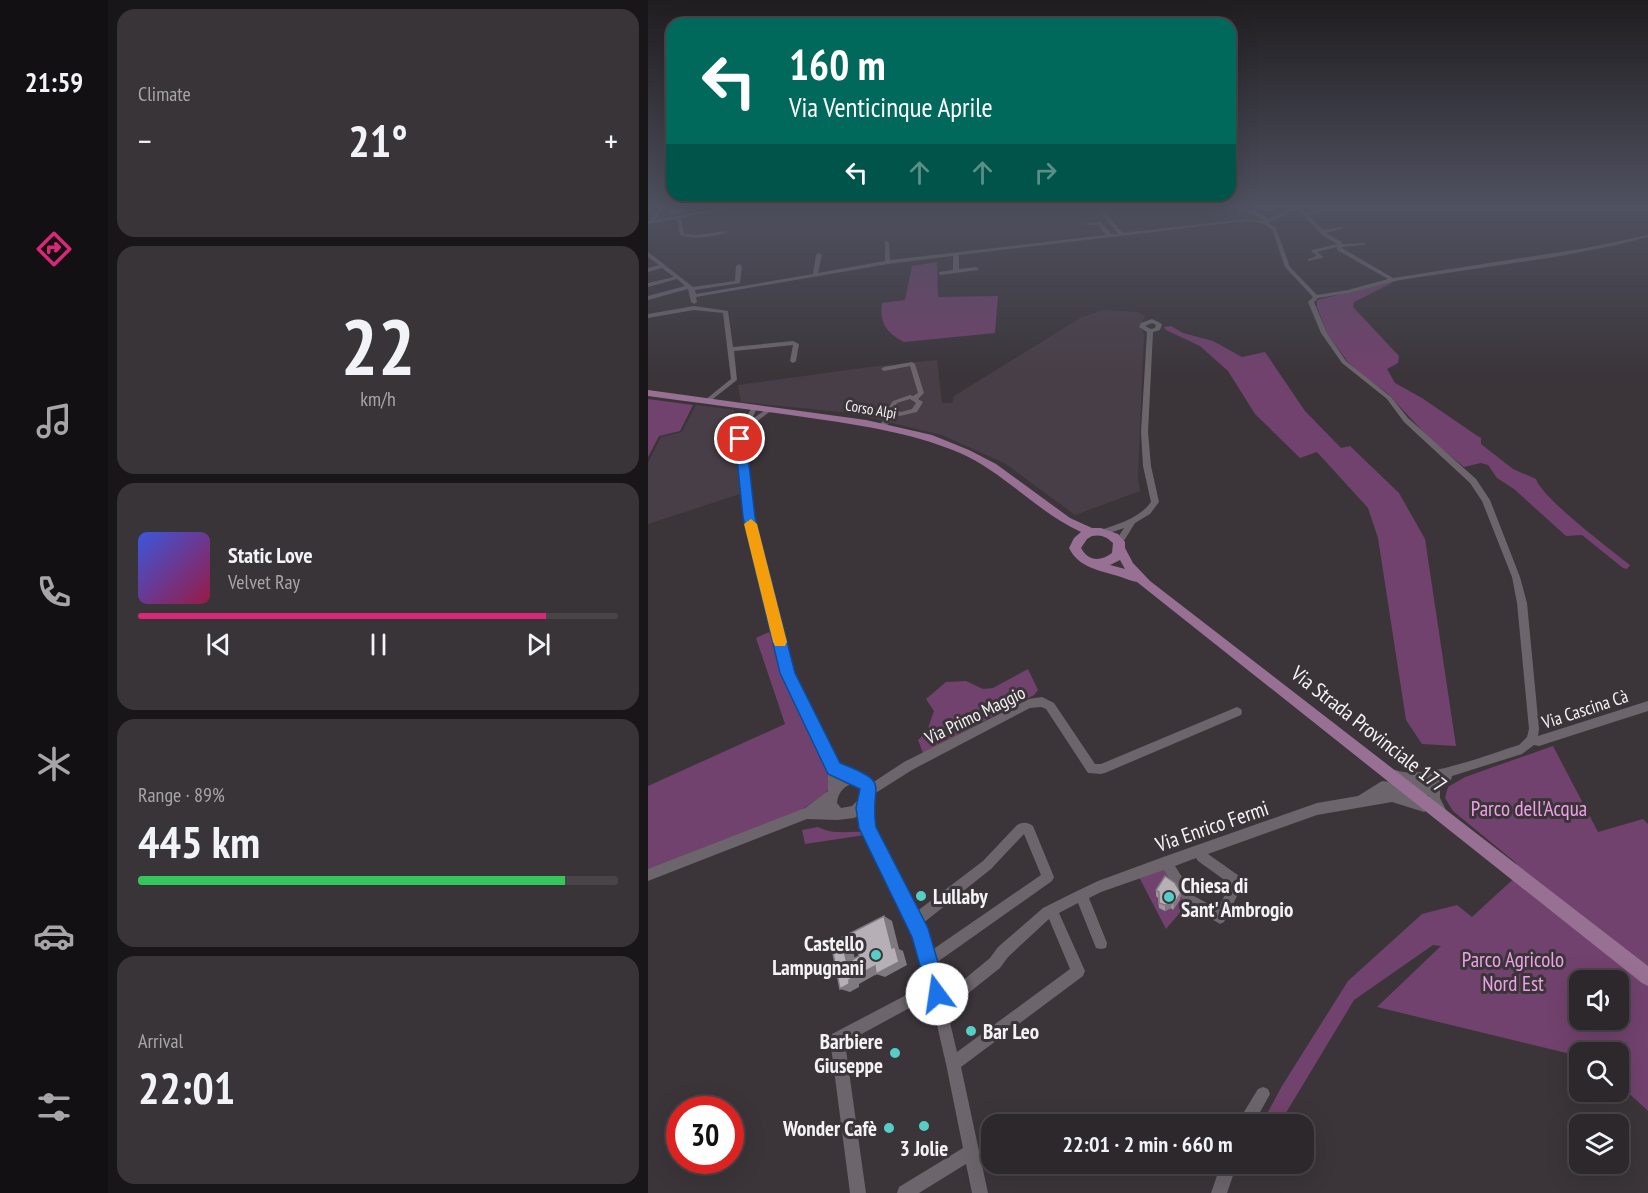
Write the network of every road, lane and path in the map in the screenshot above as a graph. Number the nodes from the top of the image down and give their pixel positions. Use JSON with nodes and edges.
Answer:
{"nodes":[{"id":1,"x":659,"y":264,"type":"edge"},
{"id":2,"x":817,"y":264,"type":"edge"},
{"id":3,"x":879,"y":264,"type":"edge"},
{"id":4,"x":957,"y":264,"type":"edge"},
{"id":5,"x":1287,"y":264,"type":"edge"},
{"id":6,"x":1365,"y":264,"type":"edge"},
{"id":7,"x":1504,"y":264,"type":"edge"},
{"id":8,"x":662,"y":266,"type":"junction"},
{"id":9,"x":739,"y":266,"type":"dead end"},
{"id":10,"x":976,"y":269,"type":"dead end"},
{"id":11,"x":648,"y":270,"type":"edge"},
{"id":12,"x":957,"y":271,"type":"junction"},
{"id":13,"x":941,"y":273,"type":"dead end"},
{"id":14,"x":815,"y":275,"type":"junction"},
{"id":15,"x":676,"y":278,"type":"junction"},
{"id":16,"x":1393,"y":280,"type":"junction"},
{"id":17,"x":648,"y":285,"type":"edge"},
{"id":18,"x":692,"y":291,"type":"junction"},
{"id":19,"x":719,"y":292,"type":"junction"},
{"id":20,"x":1316,"y":297,"type":"junction"},
{"id":21,"x":648,"y":298,"type":"edge"},
{"id":22,"x":719,"y":302,"type":"dead end"},
{"id":23,"x":694,"y":308,"type":"junction"},
{"id":24,"x":648,"y":316,"type":"edge"},
{"id":25,"x":1150,"y":331,"type":"dead end"},
{"id":26,"x":730,"y":349,"type":"junction"},
{"id":27,"x":793,"y":361,"type":"dead end"},
{"id":28,"x":884,"y":369,"type":"dead end"},
{"id":29,"x":648,"y":393,"type":"edge"},
{"id":30,"x":915,"y":398,"type":"junction"},
{"id":31,"x":707,"y":401,"type":"junction"},
{"id":32,"x":754,"y":408,"type":"junction"},
{"id":33,"x":769,"y":410,"type":"junction"},
{"id":34,"x":895,"y":413,"type":"junction"},
{"id":35,"x":882,"y":426,"type":"junction"},
{"id":36,"x":745,"y":427,"type":"junction"},
{"id":37,"x":1066,"y":522,"type":"junction"},
{"id":38,"x":1131,"y":523,"type":"junction"},
{"id":39,"x":1091,"y":532,"type":"junction"},
{"id":40,"x":1104,"y":532,"type":"junction"},
{"id":41,"x":1077,"y":541,"type":"junction"},
{"id":42,"x":1119,"y":546,"type":"junction"},
{"id":43,"x":1092,"y":564,"type":"junction"},
{"id":44,"x":1146,"y":584,"type":"junction"},
{"id":45,"x":1648,"y":706,"type":"edge"},
{"id":46,"x":1238,"y":712,"type":"dead end"},
{"id":47,"x":1532,"y":740,"type":"junction"},
{"id":48,"x":1379,"y":766,"type":"junction"},
{"id":49,"x":834,"y":769,"type":"junction"},
{"id":50,"x":1436,"y":778,"type":"junction"},
{"id":51,"x":859,"y":779,"type":"junction"},
{"id":52,"x":1382,"y":786,"type":"junction"},
{"id":53,"x":1409,"y":790,"type":"junction"},
{"id":54,"x":832,"y":793,"type":"junction"},
{"id":55,"x":868,"y":796,"type":"junction"},
{"id":56,"x":1392,"y":796,"type":"junction"},
{"id":57,"x":1358,"y":803,"type":"junction"},
{"id":58,"x":807,"y":813,"type":"junction"},
{"id":59,"x":840,"y":814,"type":"junction"},
{"id":60,"x":1444,"y":817,"type":"junction"},
{"id":61,"x":868,"y":828,"type":"junction"},
{"id":62,"x":1200,"y":850,"type":"junction"},
{"id":63,"x":1166,"y":862,"type":"junction"},
{"id":64,"x":648,"y":875,"type":"edge"},
{"id":65,"x":1081,"y":895,"type":"junction"},
{"id":66,"x":1051,"y":910,"type":"junction"},
{"id":67,"x":915,"y":921,"type":"junction"},
{"id":68,"x":1101,"y":943,"type":"dead end"},
{"id":69,"x":929,"y":960,"type":"junction"},
{"id":70,"x":1648,"y":977,"type":"edge"},
{"id":71,"x":910,"y":1000,"type":"dead end"},
{"id":72,"x":940,"y":1007,"type":"junction"},
{"id":73,"x":953,"y":1064,"type":"junction"},
{"id":74,"x":1263,"y":1094,"type":"dead end"},
{"id":75,"x":1251,"y":1114,"type":"edge"},
{"id":76,"x":972,"y":1151,"type":"junction"},
{"id":77,"x":1226,"y":1174,"type":"edge"},
{"id":78,"x":858,"y":1193,"type":"edge"},
{"id":79,"x":905,"y":1193,"type":"edge"},
{"id":80,"x":980,"y":1193,"type":"edge"},
{"id":81,"x":1219,"y":1193,"type":"edge"}],
"edges":[{"from":1,"to":8,"type":"street"},
{"from":2,"to":14,"type":"street"},
{"from":3,"to":14,"type":"street"},
{"from":4,"to":12,"type":"street"},
{"from":5,"to":20,"type":"street"},
{"from":6,"to":16,"type":"street"},
{"from":7,"to":16,"type":"street"},
{"from":8,"to":11,"type":"street"},
{"from":8,"to":15,"type":"street"},
{"from":9,"to":18,"type":"street"},
{"from":10,"to":12,"type":"street"},
{"from":12,"to":13,"type":"street"},
{"from":14,"to":19,"type":"street"},
{"from":15,"to":17,"type":"street"},
{"from":15,"to":18,"type":"street"},
{"from":16,"to":20,"type":"street"},
{"from":18,"to":19,"type":"street"},
{"from":18,"to":21,"type":"street"},
{"from":18,"to":23,"type":"street"},
{"from":19,"to":22,"type":"street"},
{"from":20,"to":47,"type":"street"},
{"from":23,"to":24,"type":"street"},
{"from":23,"to":26,"type":"street"},
{"from":25,"to":38,"type":"street"},
{"from":26,"to":27,"type":"street"},
{"from":26,"to":31,"type":"street"},
{"from":28,"to":30,"type":"street"},
{"from":29,"to":31,"type":"main road","name":"Corso Alpi"},
{"from":30,"to":34,"type":"street"},
{"from":30,"to":34,"type":"street"},
{"from":31,"to":32,"type":"main road","name":"Corso Alpi"},
{"from":32,"to":33,"type":"main road","name":"Corso Alpi"},
{"from":32,"to":36,"type":"street"},
{"from":33,"to":35,"type":"main road","name":"Corso Alpi"},
{"from":33,"to":36,"type":"street"},
{"from":34,"to":35,"type":"street"},
{"from":35,"to":37,"type":"main road","name":"Corso Alpi"},
{"from":36,"to":49,"type":"street"},
{"from":37,"to":39,"type":"main road","name":"Corso Alpi"},
{"from":37,"to":41,"type":"main road","name":"Corso Alpi"},
{"from":38,"to":40,"type":"street"},
{"from":38,"to":42,"type":"street"},
{"from":39,"to":40,"type":"main road"},
{"from":39,"to":41,"type":"main road"},
{"from":40,"to":42,"type":"main road","name":"Via Strada Provinciale 177"},
{"from":41,"to":43,"type":"main road"},
{"from":42,"to":43,"type":"main road"},
{"from":42,"to":44,"type":"main road","name":"Via Strada Provinciale 177"},
{"from":43,"to":44,"type":"main road","name":"Via Strada Provinciale 177"},
{"from":44,"to":48,"type":"main road","name":"Via Strada Provinciale 177"},
{"from":45,"to":47,"type":"street","name":"Via Cascina Cà"},
{"from":46,"to":55,"type":"street","name":"Via Primo Maggio"},
{"from":47,"to":50,"type":"street","name":"Via Enrico Fermi"},
{"from":48,"to":50,"type":"street","name":"Via Enrico Fermi"},
{"from":48,"to":52,"type":"street"},
{"from":48,"to":53,"type":"main road","name":"Via Strada Provinciale 177"},
{"from":49,"to":51,"type":"street"},
{"from":49,"to":54,"type":"street"},
{"from":50,"to":53,"type":"street","name":"Via Enrico Fermi"},
{"from":50,"to":60,"type":"street"},
{"from":51,"to":54,"type":"street"},
{"from":51,"to":55,"type":"street"},
{"from":52,"to":53,"type":"street","name":"Via Enrico Fermi"},
{"from":52,"to":57,"type":"street","name":"Via Enrico Fermi"},
{"from":53,"to":56,"type":"street","name":"Via Enrico Fermi"},
{"from":53,"to":60,"type":"main road","name":"Via Strada Provinciale 177"},
{"from":54,"to":58,"type":"street"},
{"from":54,"to":59,"type":"street"},
{"from":55,"to":59,"type":"street"},
{"from":55,"to":61,"type":"street"},
{"from":56,"to":57,"type":"street","name":"Via Enrico Fermi"},
{"from":56,"to":60,"type":"street"},
{"from":57,"to":62,"type":"street","name":"Via Enrico Fermi"},
{"from":58,"to":59,"type":"street"},
{"from":58,"to":64,"type":"street"},
{"from":59,"to":61,"type":"street"},
{"from":60,"to":70,"type":"main road","name":"Via Strada Provinciale 177"},
{"from":61,"to":67,"type":"street"},
{"from":62,"to":63,"type":"street","name":"Via Enrico Fermi"},
{"from":62,"to":63,"type":"street"},
{"from":63,"to":65,"type":"street","name":"Via Enrico Fermi"},
{"from":65,"to":66,"type":"street","name":"Via Enrico Fermi"},
{"from":65,"to":68,"type":"street"},
{"from":66,"to":72,"type":"street","name":"Via Enrico Fermi"},
{"from":66,"to":73,"type":"street"},
{"from":67,"to":69,"type":"street"},
{"from":67,"to":69,"type":"street"},
{"from":69,"to":72,"type":"street"},
{"from":71,"to":78,"type":"street"},
{"from":72,"to":73,"type":"street"},
{"from":73,"to":76,"type":"street"},
{"from":74,"to":75,"type":"street"},
{"from":76,"to":79,"type":"street"},
{"from":76,"to":80,"type":"street"},
{"from":77,"to":81,"type":"street"}]}
